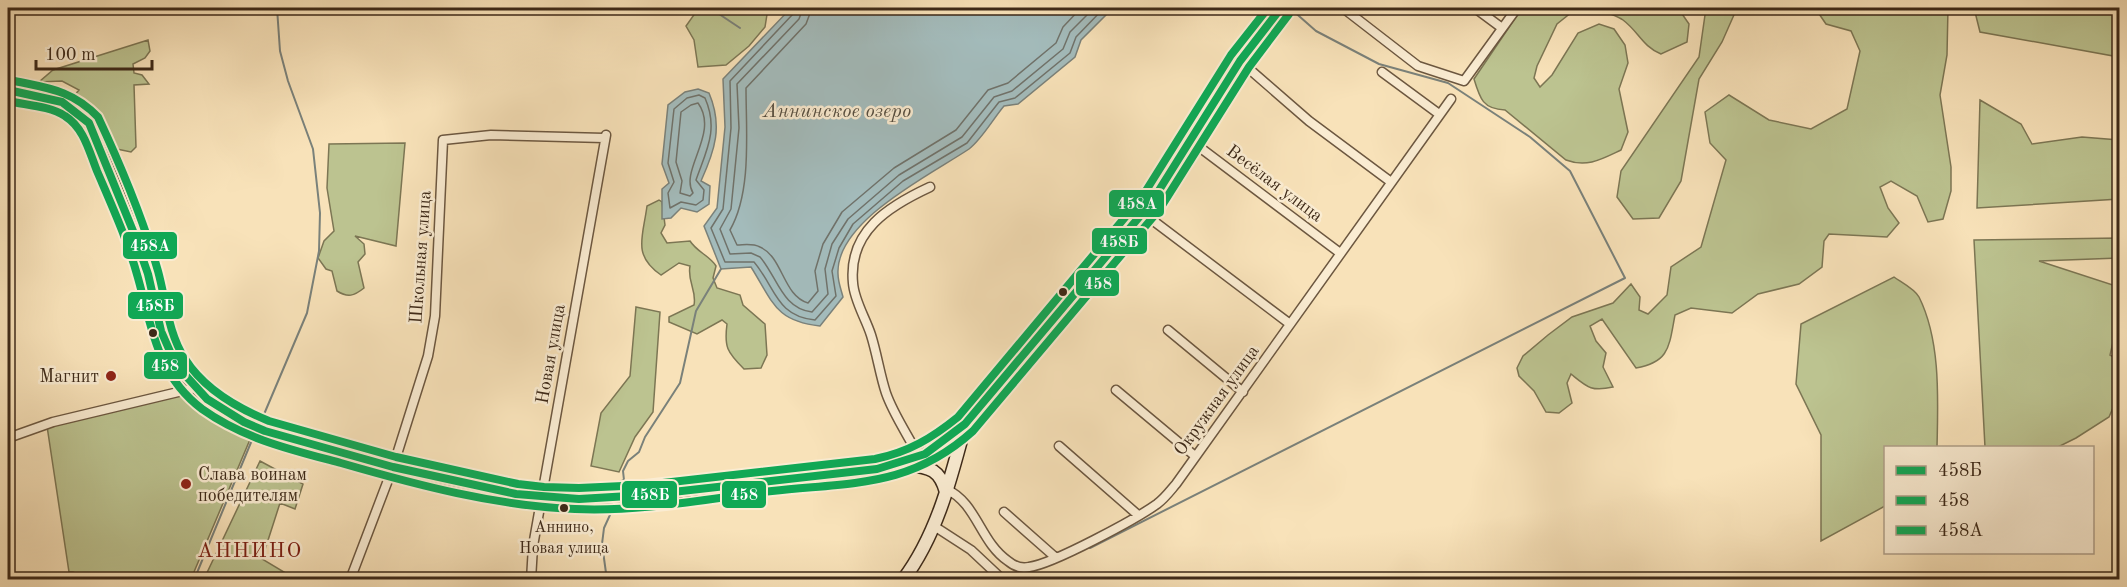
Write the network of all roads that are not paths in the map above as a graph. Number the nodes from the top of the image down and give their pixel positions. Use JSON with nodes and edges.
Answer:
{"nodes":[{"id":1,"x":1281,"y":8,"type":"edge"},
{"id":2,"x":1343,"y":8,"type":"edge"},
{"id":3,"x":1475,"y":8,"type":"edge"},
{"id":4,"x":1517,"y":8,"type":"edge"},
{"id":5,"x":1503,"y":28,"type":"junction"},
{"id":6,"x":1240,"y":61,"type":"junction"},
{"id":7,"x":1382,"y":72,"type":"dead end"},
{"id":8,"x":8,"y":90,"type":"edge"},
{"id":9,"x":1451,"y":99,"type":"dead end"},
{"id":10,"x":1439,"y":114,"type":"junction"},
{"id":11,"x":605,"y":136,"type":"joint"},
{"id":12,"x":1190,"y":140,"type":"junction"},
{"id":13,"x":1391,"y":182,"type":"junction"},
{"id":14,"x":930,"y":187,"type":"dead end"},
{"id":15,"x":1143,"y":213,"type":"junction"},
{"id":16,"x":1340,"y":253,"type":"junction"},
{"id":17,"x":1290,"y":324,"type":"junction"},
{"id":18,"x":1168,"y":330,"type":"dead end"},
{"id":19,"x":195,"y":388,"type":"junction"},
{"id":20,"x":1116,"y":390,"type":"dead end"},
{"id":21,"x":1243,"y":392,"type":"junction"},
{"id":22,"x":965,"y":424,"type":"junction"},
{"id":23,"x":8,"y":438,"type":"edge"},
{"id":24,"x":1059,"y":447,"type":"dead end"},
{"id":25,"x":1195,"y":456,"type":"junction"},
{"id":26,"x":920,"y":459,"type":"junction"},
{"id":27,"x":905,"y":464,"type":"junction"},
{"id":28,"x":393,"y":467,"type":"junction"},
{"id":29,"x":946,"y":491,"type":"junction"},
{"id":30,"x":543,"y":497,"type":"junction"},
{"id":31,"x":1004,"y":512,"type":"dead end"},
{"id":32,"x":1138,"y":515,"type":"junction"},
{"id":33,"x":934,"y":526,"type":"junction"},
{"id":34,"x":1055,"y":557,"type":"junction"},
{"id":35,"x":350,"y":579,"type":"edge"},
{"id":36,"x":531,"y":579,"type":"edge"},
{"id":37,"x":903,"y":579,"type":"edge"},
{"id":38,"x":1003,"y":579,"type":"edge"}],
"edges":[{"from":1,"to":6,"type":"main road"},
{"from":2,"to":5,"type":"street"},
{"from":3,"to":5,"type":"street"},
{"from":4,"to":5,"type":"street"},
{"from":6,"to":12,"type":"main road"},
{"from":6,"to":13,"type":"street"},
{"from":7,"to":10,"type":"street"},
{"from":8,"to":19,"type":"main road"},
{"from":9,"to":10,"type":"street","name":"Окружная улица"},
{"from":10,"to":13,"type":"street","name":"Окружная улица"},
{"from":11,"to":28,"type":"street","name":"Школьная улица"},
{"from":11,"to":30,"type":"street","name":"Новая улица"},
{"from":12,"to":15,"type":"main road"},
{"from":12,"to":16,"type":"street","name":"Весёлая улица"},
{"from":13,"to":16,"type":"street","name":"Окружная улица"},
{"from":14,"to":26,"type":"street"},
{"from":15,"to":17,"type":"street"},
{"from":15,"to":22,"type":"main road"},
{"from":16,"to":17,"type":"street","name":"Окружная улица"},
{"from":17,"to":21,"type":"street","name":"Окружная улица"},
{"from":18,"to":21,"type":"street"},
{"from":19,"to":23,"type":"street"},
{"from":19,"to":28,"type":"main road"},
{"from":20,"to":25,"type":"street"},
{"from":21,"to":25,"type":"street","name":"Окружная улица"},
{"from":22,"to":26,"type":"main road"},
{"from":22,"to":29,"type":"main road"},
{"from":24,"to":32,"type":"street"},
{"from":25,"to":32,"type":"street","name":"Окружная улица"},
{"from":26,"to":27,"type":"main road"},
{"from":27,"to":29,"type":"main road"},
{"from":27,"to":30,"type":"main road"},
{"from":28,"to":30,"type":"main road"},
{"from":28,"to":35,"type":"street","name":"Школьная улица"},
{"from":29,"to":33,"type":"main road"},
{"from":29,"to":34,"type":"street","name":"Окружная улица"},
{"from":30,"to":36,"type":"street","name":"Новая улица"},
{"from":31,"to":34,"type":"street"},
{"from":32,"to":34,"type":"street","name":"Окружная улица"},
{"from":33,"to":37,"type":"main road"},
{"from":33,"to":38,"type":"street"}]}
